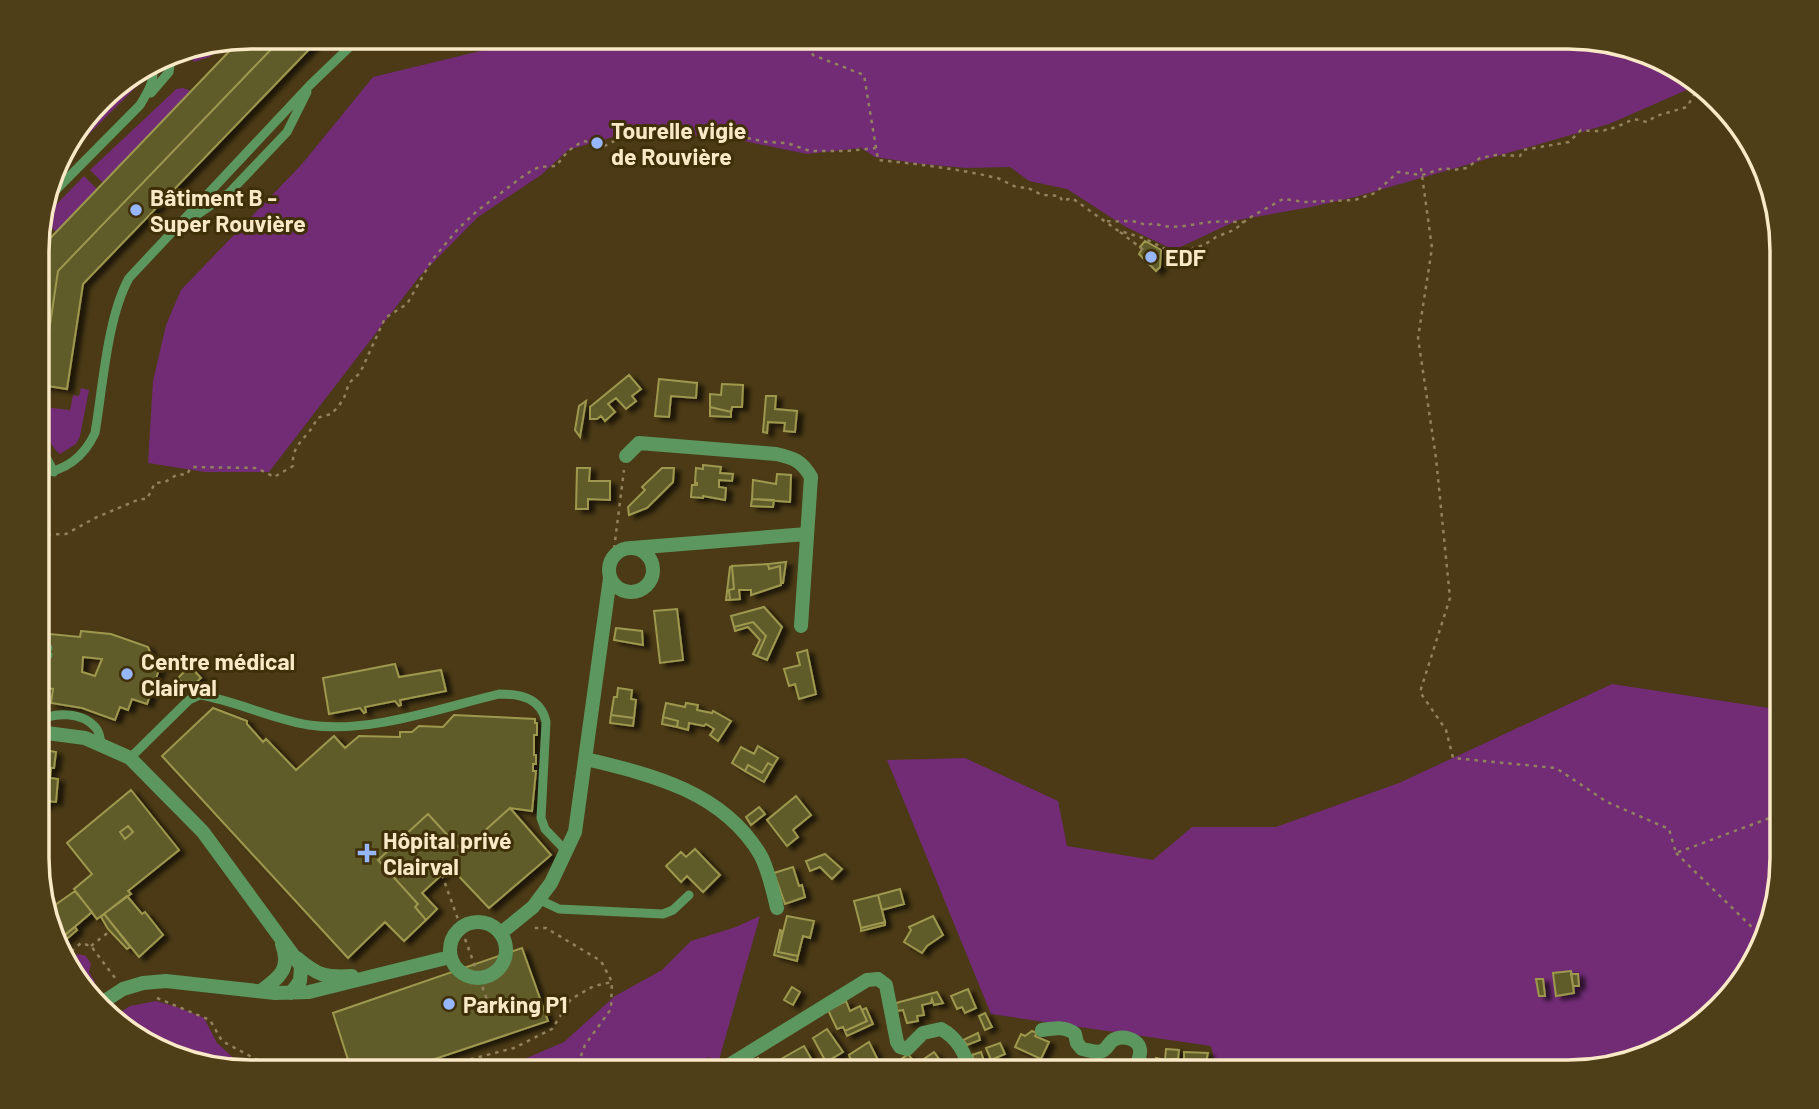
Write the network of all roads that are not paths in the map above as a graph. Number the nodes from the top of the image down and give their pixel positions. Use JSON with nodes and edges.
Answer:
{"nodes":[{"id":1,"x":348,"y":49,"type":"edge"},
{"id":2,"x":170,"y":66,"type":"edge"},
{"id":3,"x":154,"y":74,"type":"edge"},
{"id":4,"x":310,"y":85,"type":"junction"},
{"id":5,"x":140,"y":105,"type":"junction"},
{"id":6,"x":60,"y":187,"type":"edge"},
{"id":7,"x":172,"y":231,"type":"junction"},
{"id":8,"x":626,"y":456,"type":"road end"},
{"id":9,"x":49,"y":463,"type":"edge"},
{"id":10,"x":54,"y":472,"type":"junction"},
{"id":11,"x":49,"y":473,"type":"edge"},
{"id":12,"x":807,"y":534,"type":"junction"},
{"id":13,"x":632,"y":548,"type":"junction"},
{"id":14,"x":610,"y":578,"type":"junction"},
{"id":15,"x":801,"y":626,"type":"dead end"},
{"id":16,"x":49,"y":716,"type":"edge"},
{"id":17,"x":49,"y":733,"type":"edge"},
{"id":18,"x":101,"y":744,"type":"junction"},
{"id":19,"x":130,"y":758,"type":"junction"},
{"id":20,"x":586,"y":759,"type":"junction"},
{"id":21,"x":567,"y":852,"type":"junction"},
{"id":22,"x":689,"y":895,"type":"dead end"},
{"id":23,"x":536,"y":903,"type":"junction"},
{"id":24,"x":777,"y":908,"type":"dead end"},
{"id":25,"x":501,"y":933,"type":"junction"},
{"id":26,"x":279,"y":936,"type":"junction"},
{"id":27,"x":294,"y":955,"type":"junction"},
{"id":28,"x":451,"y":964,"type":"junction"},
{"id":29,"x":374,"y":975,"type":"junction"},
{"id":30,"x":261,"y":991,"type":"junction"},
{"id":31,"x":291,"y":993,"type":"junction"},
{"id":32,"x":107,"y":1000,"type":"edge"},
{"id":33,"x":1042,"y":1030,"type":"dead end"},
{"id":34,"x":737,"y":1060,"type":"edge"},
{"id":35,"x":966,"y":1060,"type":"edge"},
{"id":36,"x":1138,"y":1060,"type":"edge"}],
"edges":[{"from":1,"to":4,"type":"lane"},
{"from":2,"to":5,"type":"lane"},
{"from":3,"to":5,"type":"lane"},
{"from":4,"to":7,"type":"lane"},
{"from":4,"to":7,"type":"lane"},
{"from":5,"to":6,"type":"lane"},
{"from":7,"to":10,"type":"lane"},
{"from":8,"to":12,"type":"street"},
{"from":9,"to":10,"type":"lane"},
{"from":10,"to":11,"type":"lane"},
{"from":12,"to":13,"type":"street"},
{"from":12,"to":15,"type":"street"},
{"from":13,"to":14,"type":"street"},
{"from":13,"to":14,"type":"street"},
{"from":14,"to":20,"type":"street"},
{"from":16,"to":18,"type":"lane"},
{"from":17,"to":18,"type":"street"},
{"from":18,"to":19,"type":"street"},
{"from":19,"to":21,"type":"lane"},
{"from":19,"to":26,"type":"street"},
{"from":20,"to":21,"type":"street"},
{"from":20,"to":24,"type":"street"},
{"from":21,"to":23,"type":"street"},
{"from":22,"to":23,"type":"lane"},
{"from":23,"to":25,"type":"street"},
{"from":25,"to":28,"type":"street"},
{"from":25,"to":28,"type":"street"},
{"from":26,"to":27,"type":"street"},
{"from":26,"to":30,"type":"street"},
{"from":27,"to":29,"type":"street"},
{"from":27,"to":31,"type":"street"},
{"from":28,"to":29,"type":"street"},
{"from":29,"to":31,"type":"street"},
{"from":30,"to":31,"type":"street"},
{"from":30,"to":32,"type":"street"},
{"from":33,"to":36,"type":"street"},
{"from":34,"to":35,"type":"street"}]}
